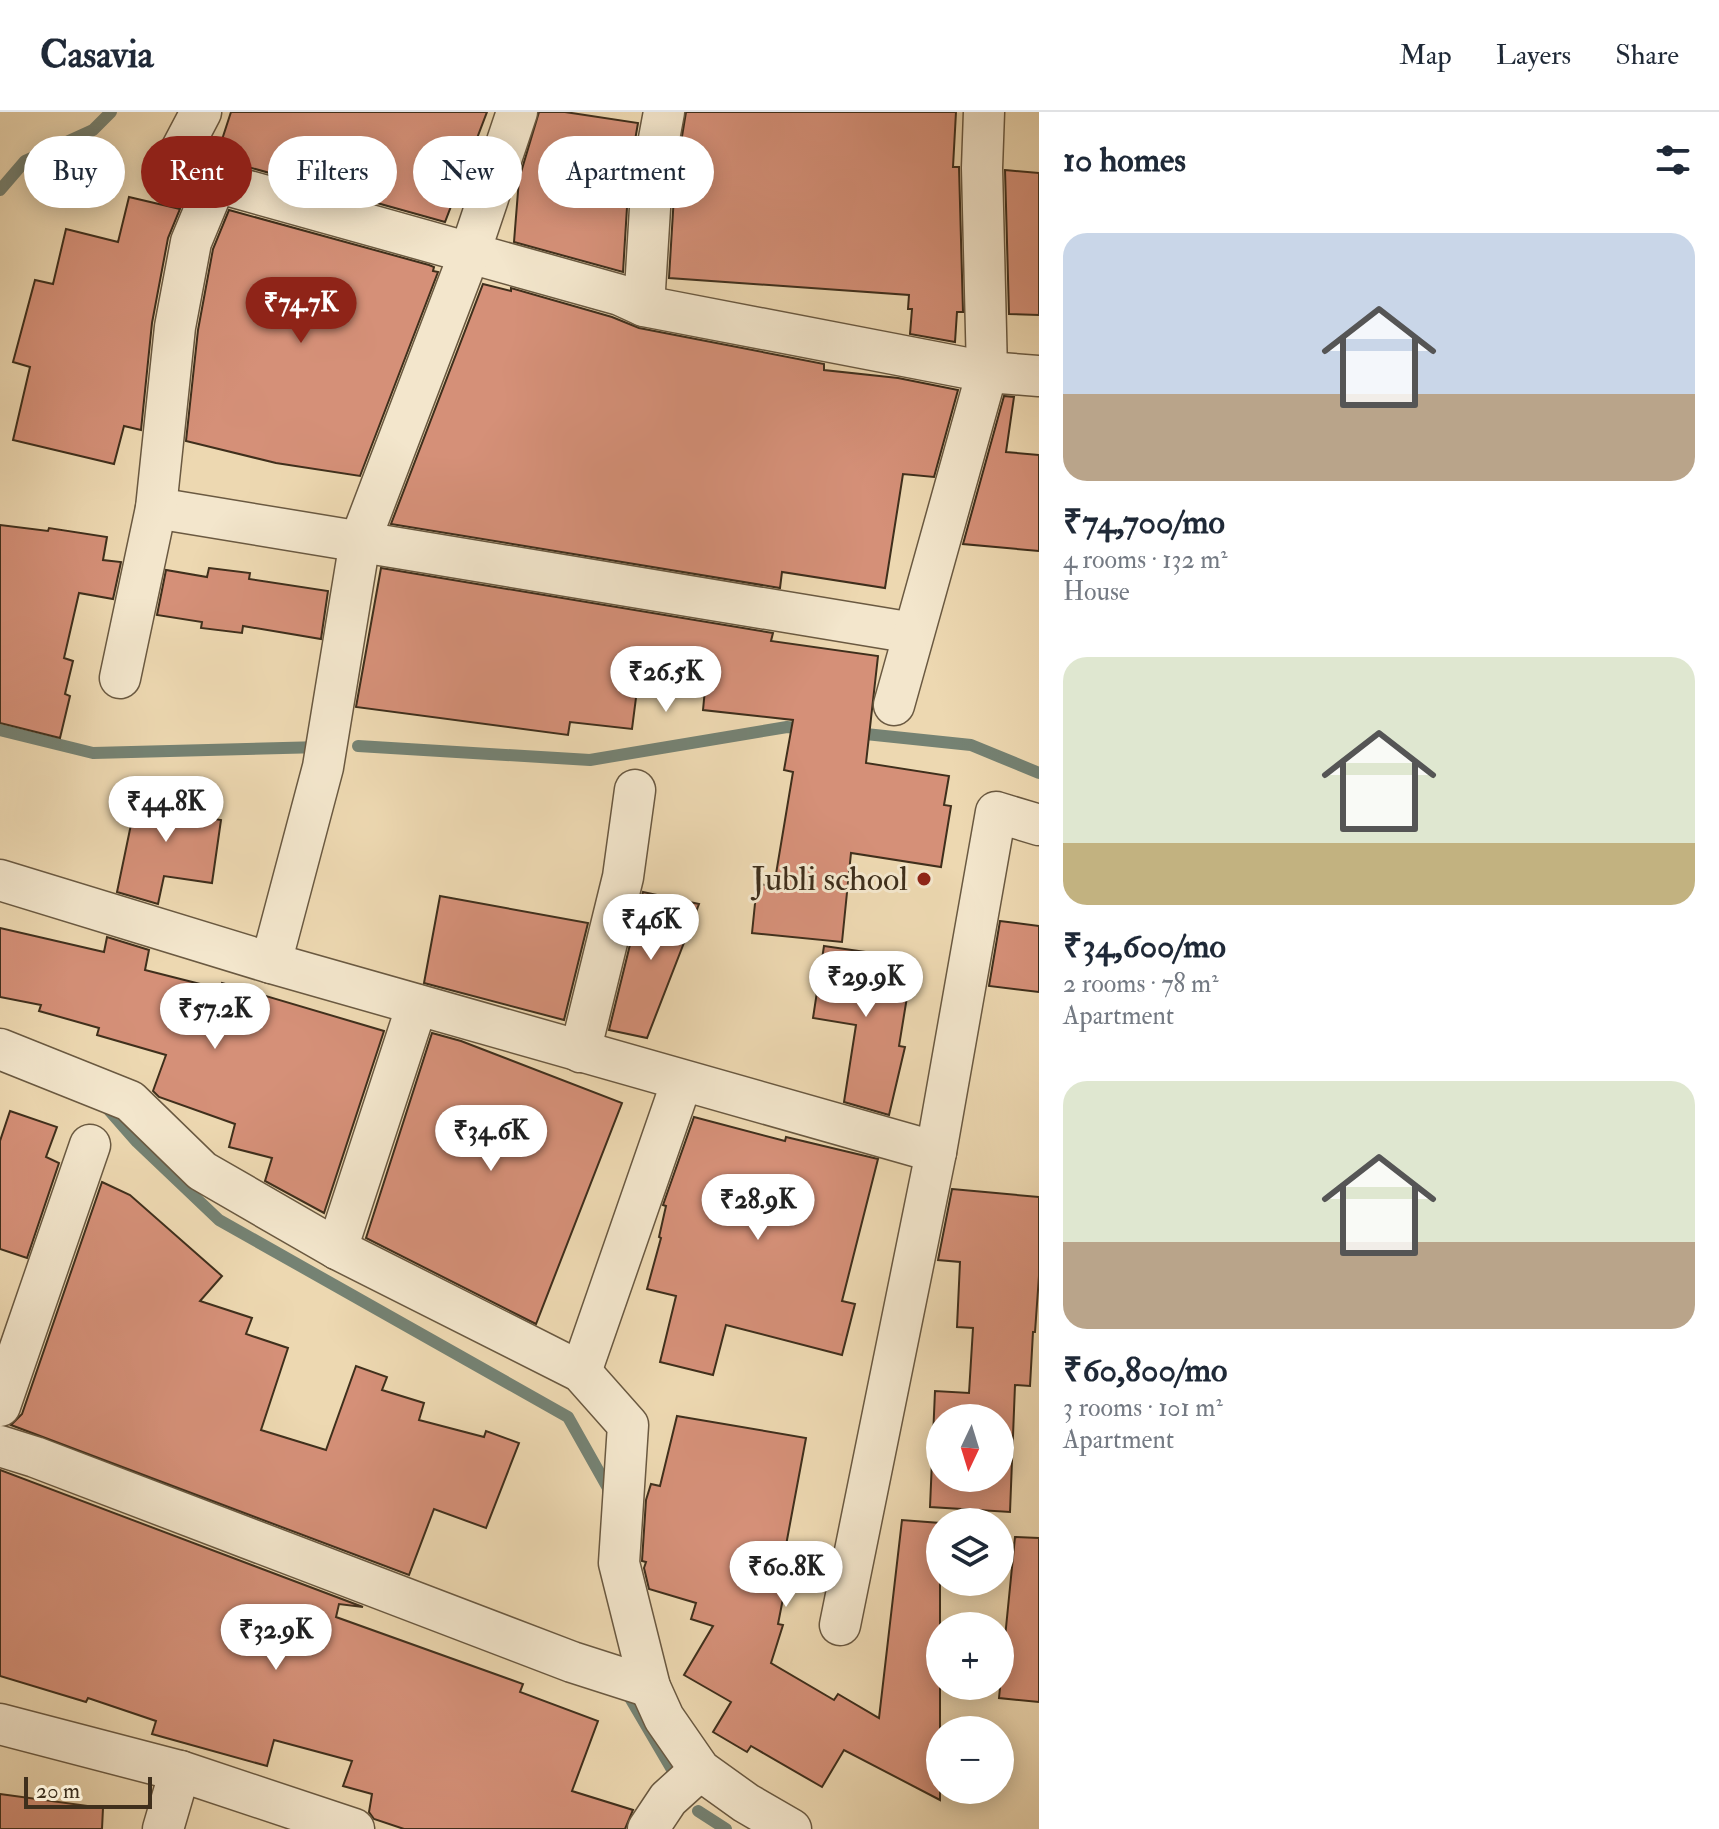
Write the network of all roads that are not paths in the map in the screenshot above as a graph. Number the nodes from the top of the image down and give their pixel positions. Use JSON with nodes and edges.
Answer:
{"nodes":[{"id":1,"x":201,"y":112,"type":"edge"},
{"id":2,"x":517,"y":112,"type":"edge"},
{"id":3,"x":664,"y":112,"type":"edge"},
{"id":4,"x":984,"y":112,"type":"edge"},
{"id":5,"x":188,"y":136,"type":"edge"},
{"id":6,"x":252,"y":192,"type":"edge"},
{"id":7,"x":205,"y":208,"type":"edge"},
{"id":8,"x":470,"y":252,"type":"junction"},
{"id":9,"x":644,"y":306,"type":"junction"},
{"id":10,"x":987,"y":372,"type":"junction"},
{"id":11,"x":1039,"y":376,"type":"edge"},
{"id":12,"x":156,"y":508,"type":"junction"},
{"id":13,"x":360,"y":541,"type":"junction"},
{"id":14,"x":913,"y":633,"type":"junction"},
{"id":15,"x":120,"y":678,"type":"dead end"},
{"id":16,"x":894,"y":705,"type":"dead end"},
{"id":17,"x":635,"y":790,"type":"dead end"},
{"id":18,"x":1039,"y":825,"type":"edge"},
{"id":19,"x":0,"y":880,"type":"edge"},
{"id":20,"x":271,"y":963,"type":"junction"},
{"id":21,"x":417,"y":1005,"type":"junction"},
{"id":22,"x":0,"y":1049,"type":"edge"},
{"id":23,"x":580,"y":1052,"type":"junction"},
{"id":24,"x":682,"y":1081,"type":"junction"},
{"id":25,"x":90,"y":1145,"type":"dead end"},
{"id":26,"x":936,"y":1152,"type":"junction"},
{"id":27,"x":337,"y":1249,"type":"junction"},
{"id":28,"x":581,"y":1372,"type":"junction"},
{"id":29,"x":0,"y":1406,"type":"edge"},
{"id":30,"x":0,"y":1446,"type":"edge"},
{"id":31,"x":840,"y":1625,"type":"dead end"},
{"id":32,"x":650,"y":1687,"type":"junction"},
{"id":33,"x":0,"y":1724,"type":"edge"},
{"id":34,"x":700,"y":1770,"type":"junction"},
{"id":35,"x":180,"y":1771,"type":"junction"},
{"id":36,"x":163,"y":1829,"type":"edge"},
{"id":37,"x":354,"y":1829,"type":"edge"},
{"id":38,"x":648,"y":1829,"type":"edge"},
{"id":39,"x":791,"y":1829,"type":"edge"}],
"edges":[{"from":1,"to":5,"type":"street"},
{"from":2,"to":8,"type":"street"},
{"from":3,"to":9,"type":"street"},
{"from":4,"to":10,"type":"street"},
{"from":6,"to":8,"type":"street"},
{"from":7,"to":12,"type":"street"},
{"from":8,"to":9,"type":"street"},
{"from":8,"to":13,"type":"street"},
{"from":9,"to":10,"type":"street"},
{"from":10,"to":11,"type":"street"},
{"from":10,"to":14,"type":"street"},
{"from":12,"to":13,"type":"street"},
{"from":12,"to":15,"type":"street"},
{"from":13,"to":14,"type":"street"},
{"from":13,"to":20,"type":"street"},
{"from":14,"to":16,"type":"street"},
{"from":17,"to":23,"type":"street"},
{"from":18,"to":26,"type":"street"},
{"from":19,"to":20,"type":"street"},
{"from":20,"to":21,"type":"street"},
{"from":21,"to":23,"type":"street"},
{"from":21,"to":27,"type":"street"},
{"from":22,"to":27,"type":"street"},
{"from":23,"to":24,"type":"street"},
{"from":24,"to":26,"type":"street"},
{"from":24,"to":28,"type":"street"},
{"from":25,"to":29,"type":"street"},
{"from":26,"to":31,"type":"street"},
{"from":27,"to":28,"type":"street"},
{"from":28,"to":32,"type":"street"},
{"from":30,"to":32,"type":"street"},
{"from":32,"to":34,"type":"street"},
{"from":33,"to":35,"type":"street"},
{"from":34,"to":38,"type":"street"},
{"from":34,"to":39,"type":"street"},
{"from":35,"to":36,"type":"street"},
{"from":35,"to":37,"type":"street"}]}
